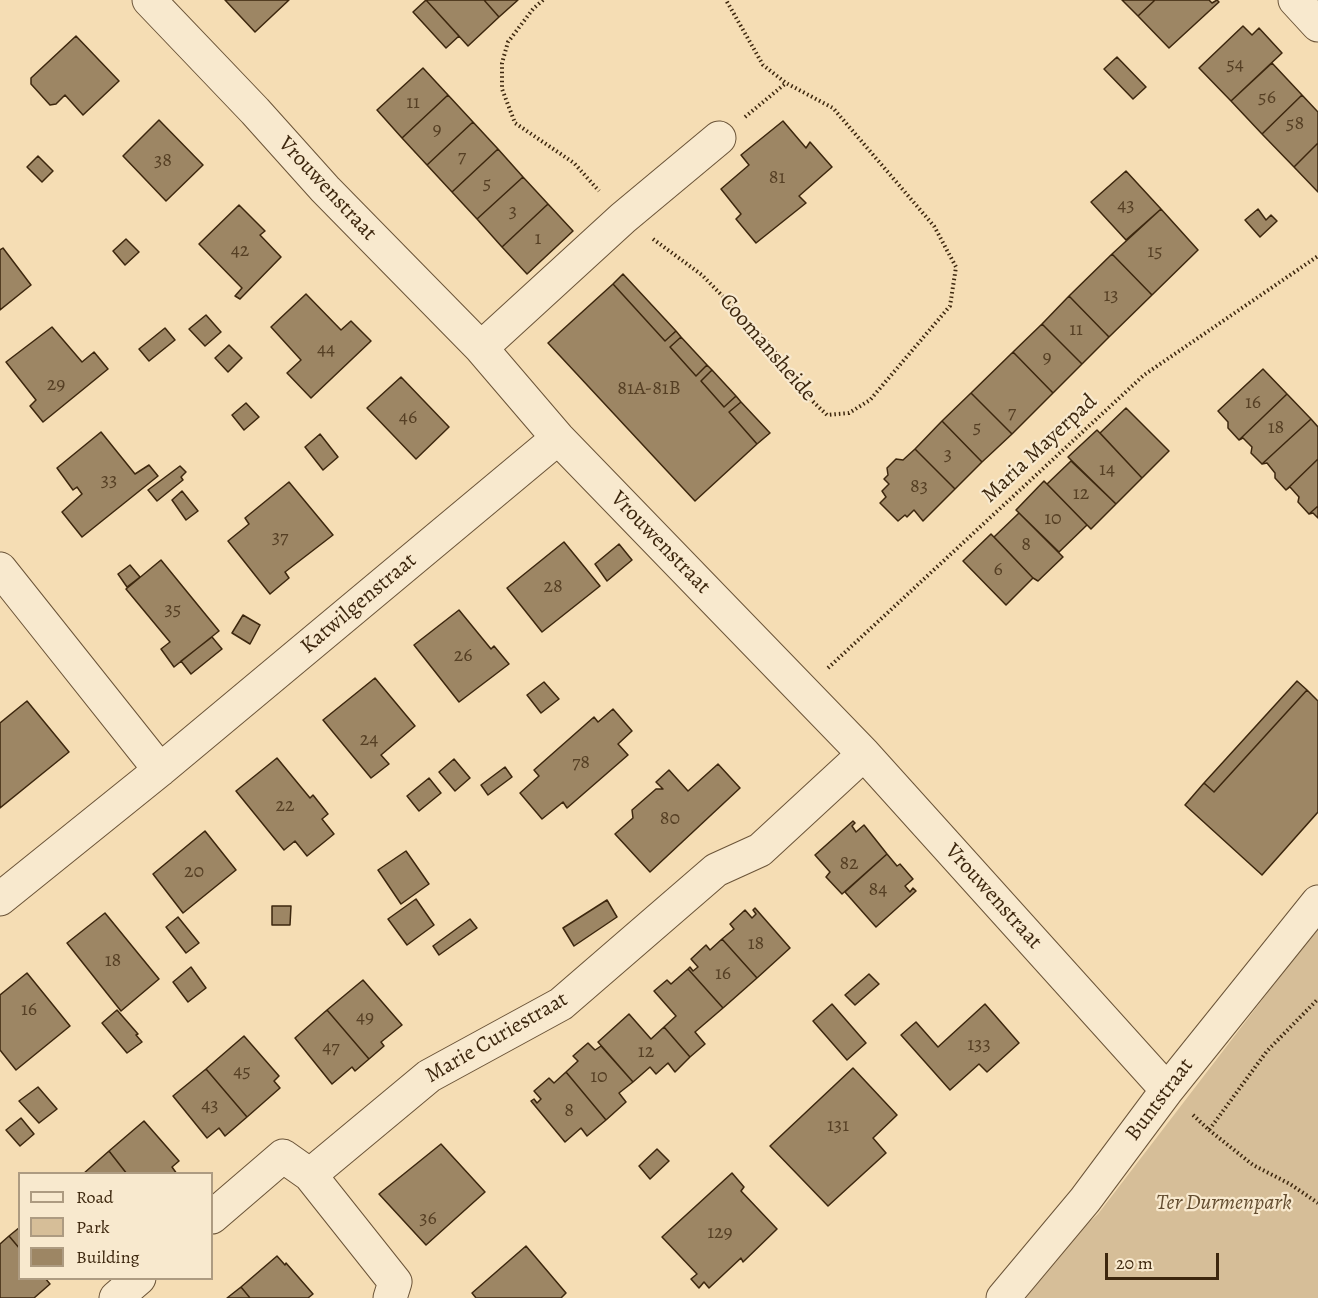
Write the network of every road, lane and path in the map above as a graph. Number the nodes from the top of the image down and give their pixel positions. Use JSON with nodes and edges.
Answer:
{"nodes":[{"id":1,"x":149,"y":0,"type":"edge"},
{"id":2,"x":543,"y":0,"type":"edge"},
{"id":3,"x":726,"y":0,"type":"edge"},
{"id":4,"x":1295,"y":0,"type":"edge"},
{"id":5,"x":1318,"y":25,"type":"edge"},
{"id":6,"x":786,"y":83,"type":"junction"},
{"id":7,"x":718,"y":138,"type":"joint"},
{"id":8,"x":623,"y":218,"type":"junction"},
{"id":9,"x":1318,"y":256,"type":"edge"},
{"id":10,"x":481,"y":348,"type":"junction"},
{"id":11,"x":558,"y":438,"type":"junction"},
{"id":12,"x":0,"y":568,"type":"edge"},
{"id":13,"x":803,"y":691,"type":"junction"},
{"id":14,"x":864,"y":754,"type":"junction"},
{"id":15,"x":160,"y":770,"type":"junction"},
{"id":16,"x":0,"y":899,"type":"edge"},
{"id":17,"x":1318,"y":902,"type":"edge"},
{"id":18,"x":1318,"y":999,"type":"edge"},
{"id":19,"x":1167,"y":1090,"type":"junction"},
{"id":20,"x":1209,"y":1130,"type":"junction"},
{"id":21,"x":310,"y":1175,"type":"junction"},
{"id":22,"x":1318,"y":1203,"type":"edge"},
{"id":23,"x":213,"y":1216,"type":"edge"},
{"id":24,"x":137,"y":1280,"type":"edge"},
{"id":25,"x":116,"y":1298,"type":"edge"},
{"id":26,"x":390,"y":1298,"type":"edge"},
{"id":27,"x":1003,"y":1298,"type":"edge"}],
"edges":[{"from":1,"to":10,"type":"street","name":"Vrouwenstraat"},
{"from":2,"to":8,"type":"path","name":"Coomansheide"},
{"from":3,"to":6,"type":"path","name":"Coomansheide"},
{"from":4,"to":5,"type":"street"},
{"from":6,"to":7,"type":"path"},
{"from":6,"to":8,"type":"path","name":"Coomansheide"},
{"from":7,"to":8,"type":"street"},
{"from":8,"to":10,"type":"street"},
{"from":9,"to":13,"type":"path","name":"Maria Mayerpad"},
{"from":10,"to":11,"type":"street","name":"Vrouwenstraat"},
{"from":11,"to":13,"type":"street","name":"Vrouwenstraat"},
{"from":11,"to":15,"type":"street","name":"Katwilgenstraat"},
{"from":12,"to":15,"type":"street"},
{"from":13,"to":14,"type":"street","name":"Vrouwenstraat"},
{"from":14,"to":19,"type":"street","name":"Vrouwenstraat"},
{"from":14,"to":21,"type":"street","name":"Marie Curiestraat"},
{"from":15,"to":16,"type":"street","name":"Katwilgenstraat"},
{"from":17,"to":19,"type":"street","name":"Buntstraat"},
{"from":18,"to":20,"type":"path"},
{"from":19,"to":20,"type":"path"},
{"from":19,"to":27,"type":"street","name":"Buntstraat"},
{"from":20,"to":22,"type":"path"},
{"from":21,"to":23,"type":"street"},
{"from":21,"to":26,"type":"street"},
{"from":24,"to":25,"type":"street"}]}
